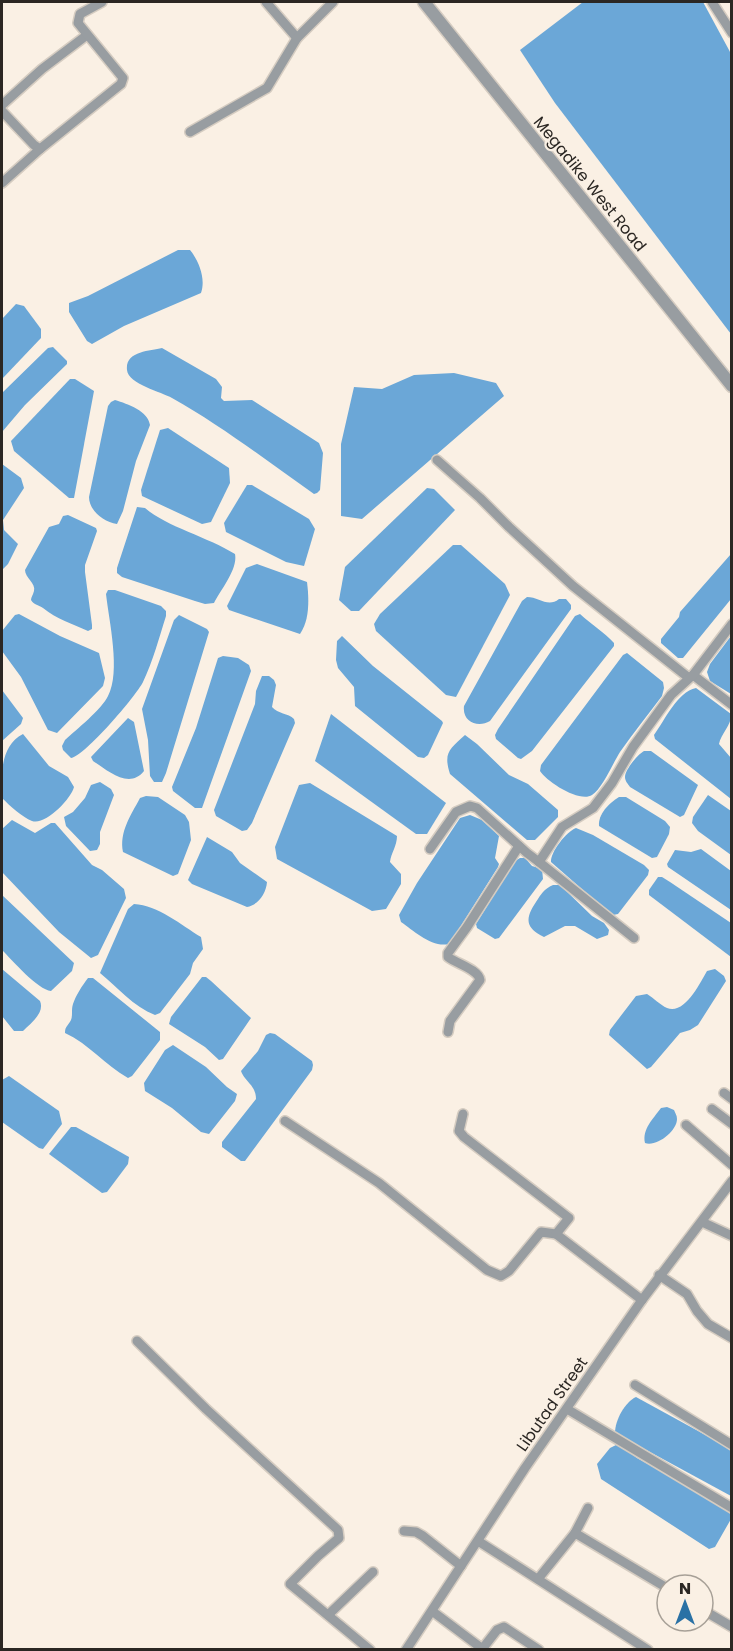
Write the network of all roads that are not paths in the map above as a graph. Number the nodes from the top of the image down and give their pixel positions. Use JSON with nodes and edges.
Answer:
{"nodes":[{"id":1,"x":102,"y":2,"type":"edge"},
{"id":2,"x":266,"y":2,"type":"edge"},
{"id":3,"x":333,"y":2,"type":"edge"},
{"id":4,"x":424,"y":2,"type":"edge"},
{"id":5,"x":712,"y":2,"type":"edge"},
{"id":6,"x":732,"y":33,"type":"edge"},
{"id":7,"x":87,"y":35,"type":"junction"},
{"id":8,"x":297,"y":38,"type":"junction"},
{"id":9,"x":2,"y":105,"type":"edge"},
{"id":10,"x":2,"y":111,"type":"edge"},
{"id":11,"x":190,"y":132,"type":"dead end"},
{"id":12,"x":40,"y":149,"type":"junction"},
{"id":13,"x":2,"y":183,"type":"edge"},
{"id":14,"x":732,"y":386,"type":"edge"},
{"id":15,"x":436,"y":460,"type":"dead end"},
{"id":16,"x":732,"y":624,"type":"edge"},
{"id":17,"x":691,"y":676,"type":"junction"},
{"id":18,"x":732,"y":705,"type":"edge"},
{"id":19,"x":519,"y":846,"type":"junction"},
{"id":20,"x":430,"y":849,"type":"dead end"},
{"id":21,"x":539,"y":862,"type":"junction"},
{"id":22,"x":634,"y":938,"type":"dead end"},
{"id":23,"x":448,"y":1032,"type":"dead end"},
{"id":24,"x":711,"y":1109,"type":"dead end"},
{"id":25,"x":464,"y":1114,"type":"dead end"},
{"id":26,"x":285,"y":1121,"type":"dead end"},
{"id":27,"x":732,"y":1124,"type":"edge"},
{"id":28,"x":686,"y":1125,"type":"dead end"},
{"id":29,"x":732,"y":1165,"type":"edge"},
{"id":30,"x":732,"y":1181,"type":"edge"},
{"id":31,"x":702,"y":1222,"type":"junction"},
{"id":32,"x":556,"y":1234,"type":"junction"},
{"id":33,"x":732,"y":1236,"type":"edge"},
{"id":34,"x":659,"y":1275,"type":"junction"},
{"id":35,"x":642,"y":1300,"type":"junction"},
{"id":36,"x":732,"y":1338,"type":"edge"},
{"id":37,"x":136,"y":1341,"type":"dead end"},
{"id":38,"x":635,"y":1386,"type":"dead end"},
{"id":39,"x":567,"y":1409,"type":"junction"},
{"id":40,"x":732,"y":1445,"type":"edge"},
{"id":41,"x":588,"y":1508,"type":"dead end"},
{"id":42,"x":732,"y":1508,"type":"edge"},
{"id":43,"x":404,"y":1531,"type":"dead end"},
{"id":44,"x":575,"y":1533,"type":"junction"},
{"id":45,"x":478,"y":1541,"type":"junction"},
{"id":46,"x":461,"y":1566,"type":"junction"},
{"id":47,"x":374,"y":1572,"type":"dead end"},
{"id":48,"x":538,"y":1579,"type":"junction"},
{"id":49,"x":655,"y":1581,"type":"edge"},
{"id":50,"x":432,"y":1611,"type":"junction"},
{"id":51,"x":328,"y":1616,"type":"junction"},
{"id":52,"x":715,"y":1617,"type":"edge"},
{"id":53,"x":732,"y":1627,"type":"edge"},
{"id":54,"x":483,"y":1649,"type":"edge"},
{"id":55,"x":370,"y":1650,"type":"edge"},
{"id":56,"x":406,"y":1650,"type":"edge"},
{"id":57,"x":538,"y":1650,"type":"edge"},
{"id":58,"x":648,"y":1650,"type":"edge"}],
"edges":[{"from":1,"to":7,"type":"street"},
{"from":2,"to":8,"type":"street"},
{"from":3,"to":8,"type":"street"},
{"from":4,"to":14,"type":"street","name":"Megadike West Road"},
{"from":5,"to":6,"type":"street"},
{"from":7,"to":9,"type":"street"},
{"from":7,"to":12,"type":"street"},
{"from":8,"to":11,"type":"street"},
{"from":10,"to":12,"type":"street"},
{"from":12,"to":13,"type":"street"},
{"from":15,"to":17,"type":"street"},
{"from":16,"to":17,"type":"street"},
{"from":17,"to":18,"type":"street"},
{"from":17,"to":21,"type":"street"},
{"from":19,"to":20,"type":"street"},
{"from":19,"to":21,"type":"street"},
{"from":19,"to":23,"type":"street"},
{"from":21,"to":22,"type":"street"},
{"from":24,"to":27,"type":"street"},
{"from":25,"to":32,"type":"street"},
{"from":26,"to":32,"type":"street"},
{"from":28,"to":29,"type":"street"},
{"from":30,"to":31,"type":"street","name":"Libutad Street"},
{"from":31,"to":33,"type":"street"},
{"from":31,"to":34,"type":"street","name":"Libutad Street"},
{"from":32,"to":35,"type":"street"},
{"from":34,"to":35,"type":"street","name":"Libutad Street"},
{"from":34,"to":36,"type":"street"},
{"from":35,"to":39,"type":"street","name":"Libutad Street"},
{"from":37,"to":51,"type":"street"},
{"from":38,"to":40,"type":"street"},
{"from":39,"to":42,"type":"street"},
{"from":39,"to":45,"type":"street","name":"Libutad Street"},
{"from":41,"to":44,"type":"street"},
{"from":43,"to":46,"type":"street"},
{"from":44,"to":48,"type":"street"},
{"from":44,"to":49,"type":"street"},
{"from":45,"to":46,"type":"street","name":"Libutad Street"},
{"from":45,"to":48,"type":"street"},
{"from":46,"to":50,"type":"street","name":"Libutad Street"},
{"from":47,"to":51,"type":"street"},
{"from":48,"to":58,"type":"street"},
{"from":50,"to":54,"type":"street"},
{"from":50,"to":56,"type":"street","name":"Libutad Street"},
{"from":51,"to":55,"type":"street"},
{"from":52,"to":53,"type":"street"},
{"from":54,"to":57,"type":"street"}]}
